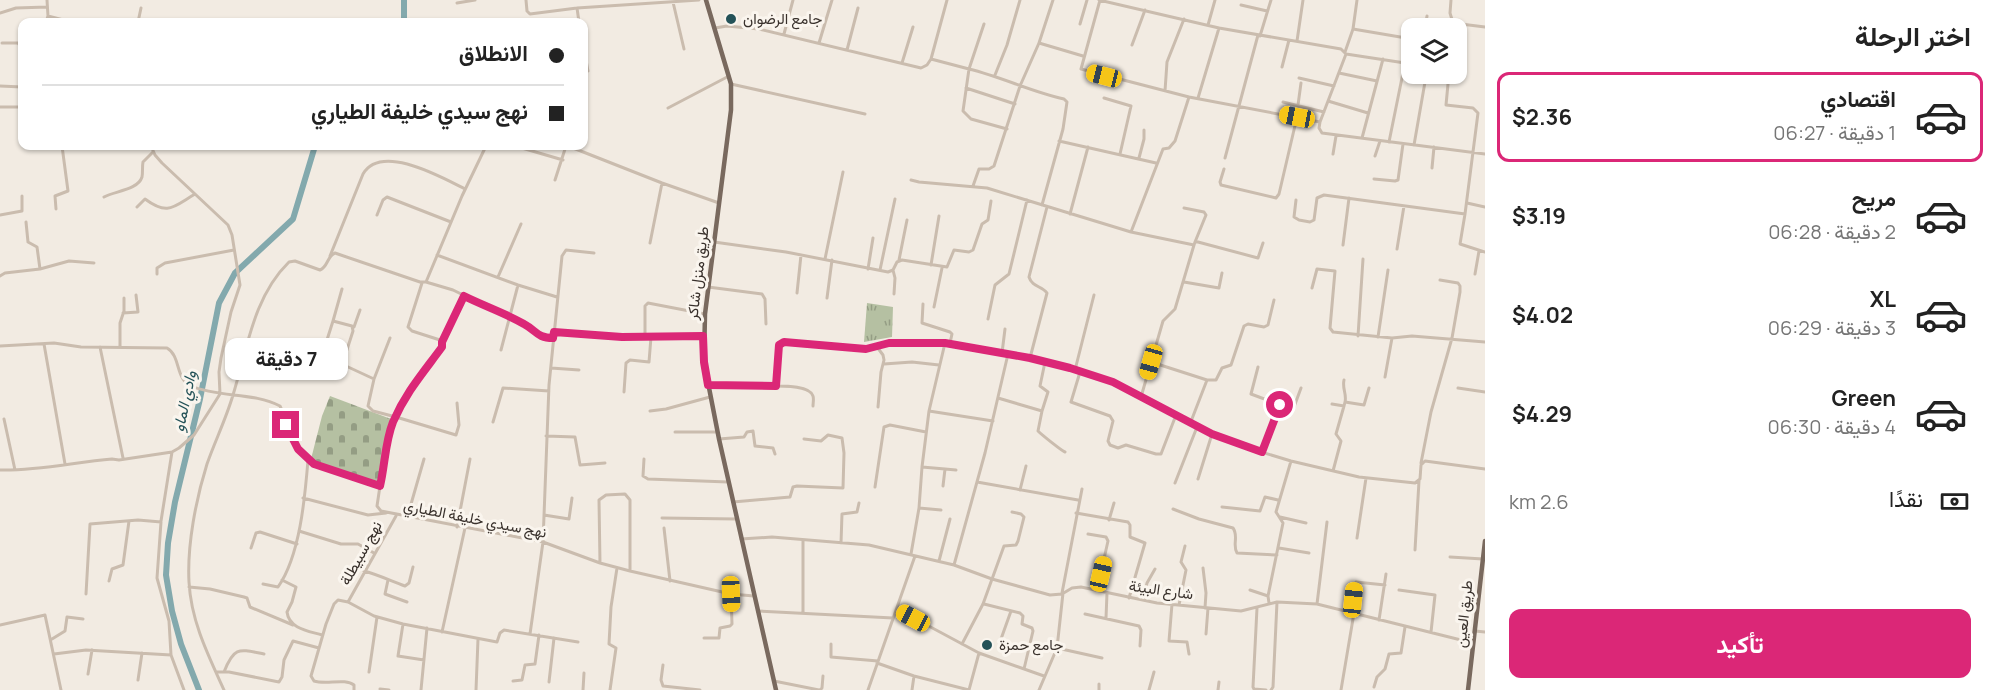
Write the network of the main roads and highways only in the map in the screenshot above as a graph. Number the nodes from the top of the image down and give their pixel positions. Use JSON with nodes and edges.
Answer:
{"nodes":[{"id":1,"x":706,"y":0,"type":"edge"},
{"id":2,"x":1485,"y":541,"type":"edge"},
{"id":3,"x":776,"y":690,"type":"edge"},
{"id":4,"x":1468,"y":690,"type":"edge"}],
"edges":[{"from":1,"to":3,"type":"main road","name":"طريق منزل شاكر"},
{"from":2,"to":4,"type":"main road","name":"طريق العين"}]}
